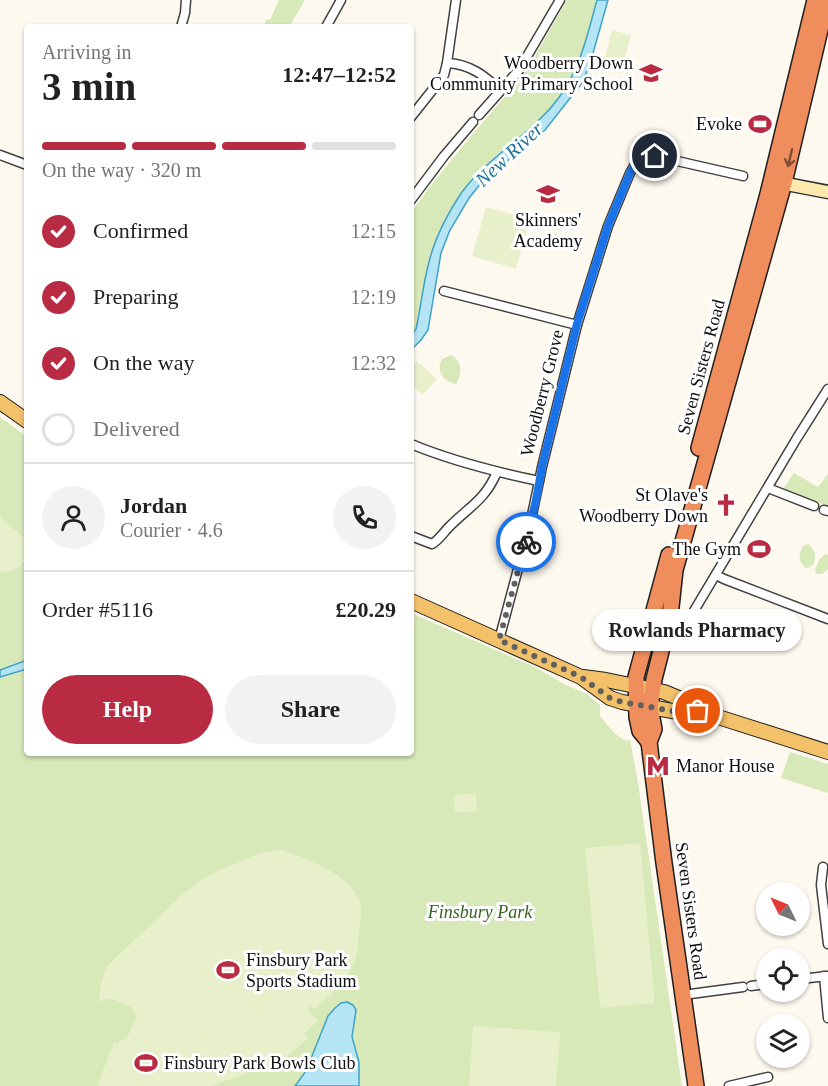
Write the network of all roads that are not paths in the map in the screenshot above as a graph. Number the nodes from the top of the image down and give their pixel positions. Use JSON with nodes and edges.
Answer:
{"nodes":[{"id":1,"x":186,"y":0,"type":"edge"},
{"id":2,"x":341,"y":0,"type":"edge"},
{"id":3,"x":456,"y":0,"type":"edge"},
{"id":4,"x":560,"y":0,"type":"edge"},
{"id":5,"x":815,"y":0,"type":"edge"},
{"id":6,"x":827,"y":0,"type":"edge"},
{"id":7,"x":182,"y":24,"type":"edge"},
{"id":8,"x":328,"y":24,"type":"edge"},
{"id":9,"x":447,"y":63,"type":"junction"},
{"id":10,"x":500,"y":91,"type":"junction"},
{"id":11,"x":414,"y":113,"type":"edge"},
{"id":12,"x":0,"y":155,"type":"edge"},
{"id":13,"x":24,"y":164,"type":"edge"},
{"id":14,"x":743,"y":176,"type":"dead end"},
{"id":15,"x":778,"y":182,"type":"junction"},
{"id":16,"x":828,"y":192,"type":"edge"},
{"id":17,"x":414,"y":196,"type":"edge"},
{"id":18,"x":444,"y":291,"type":"dead end"},
{"id":19,"x":577,"y":324,"type":"junction"},
{"id":20,"x":828,"y":391,"type":"edge"},
{"id":21,"x":0,"y":402,"type":"edge"},
{"id":22,"x":24,"y":419,"type":"edge"},
{"id":23,"x":414,"y":445,"type":"edge"},
{"id":24,"x":497,"y":472,"type":"junction"},
{"id":25,"x":539,"y":481,"type":"junction"},
{"id":26,"x":768,"y":488,"type":"junction"},
{"id":27,"x":814,"y":506,"type":"dead end"},
{"id":28,"x":414,"y":537,"type":"edge"},
{"id":29,"x":716,"y":575,"type":"junction"},
{"id":30,"x":414,"y":602,"type":"edge"},
{"id":31,"x":828,"y":619,"type":"edge"},
{"id":32,"x":499,"y":640,"type":"junction"},
{"id":33,"x":663,"y":644,"type":"junction"},
{"id":34,"x":581,"y":677,"type":"junction"},
{"id":35,"x":636,"y":687,"type":"junction"},
{"id":36,"x":653,"y":690,"type":"junction"},
{"id":37,"x":643,"y":707,"type":"junction"},
{"id":38,"x":690,"y":708,"type":"junction"},
{"id":39,"x":828,"y":752,"type":"edge"},
{"id":40,"x":823,"y":867,"type":"dead end"},
{"id":41,"x":828,"y":944,"type":"edge"},
{"id":42,"x":826,"y":976,"type":"edge"},
{"id":43,"x":810,"y":978,"type":"edge"},
{"id":44,"x":756,"y":985,"type":"edge"},
{"id":45,"x":683,"y":995,"type":"junction"},
{"id":46,"x":828,"y":1018,"type":"edge"},
{"id":47,"x":768,"y":1077,"type":"dead end"},
{"id":48,"x":696,"y":1086,"type":"edge"},
{"id":49,"x":729,"y":1086,"type":"edge"}],
"edges":[{"from":1,"to":7,"type":"street"},
{"from":2,"to":8,"type":"street"},
{"from":3,"to":9,"type":"street"},
{"from":4,"to":10,"type":"street"},
{"from":5,"to":15,"type":"highway","name":"Seven Sisters Road"},
{"from":6,"to":15,"type":"highway","name":"Seven Sisters Road","one_way":true},
{"from":9,"to":10,"type":"street"},
{"from":9,"to":11,"type":"street"},
{"from":10,"to":17,"type":"street"},
{"from":12,"to":13,"type":"street"},
{"from":14,"to":19,"type":"street","name":"Woodberry Grove"},
{"from":15,"to":16,"type":"street"},
{"from":15,"to":33,"type":"highway","name":"Seven Sisters Road"},
{"from":15,"to":35,"type":"highway","name":"Seven Sisters Road"},
{"from":18,"to":19,"type":"street"},
{"from":19,"to":25,"type":"street","name":"Woodberry Grove"},
{"from":20,"to":26,"type":"street"},
{"from":21,"to":22,"type":"main road"},
{"from":23,"to":24,"type":"street"},
{"from":24,"to":25,"type":"street"},
{"from":24,"to":28,"type":"street"},
{"from":25,"to":32,"type":"street","name":"Woodberry Grove"},
{"from":26,"to":27,"type":"street"},
{"from":26,"to":29,"type":"street"},
{"from":29,"to":31,"type":"street"},
{"from":29,"to":33,"type":"street"},
{"from":30,"to":32,"type":"main road"},
{"from":32,"to":34,"type":"main road"},
{"from":33,"to":36,"type":"highway","name":"Seven Sisters Road"},
{"from":34,"to":35,"type":"main road"},
{"from":34,"to":37,"type":"main road"},
{"from":35,"to":36,"type":"main road"},
{"from":35,"to":37,"type":"highway","name":"Seven Sisters Road"},
{"from":36,"to":37,"type":"highway","name":"Seven Sisters Road"},
{"from":36,"to":38,"type":"main road"},
{"from":37,"to":38,"type":"main road"},
{"from":37,"to":45,"type":"highway","name":"Seven Sisters Road"},
{"from":38,"to":39,"type":"main road"},
{"from":40,"to":41,"type":"street"},
{"from":42,"to":43,"type":"street"},
{"from":42,"to":46,"type":"street"},
{"from":44,"to":45,"type":"street"},
{"from":45,"to":48,"type":"highway","name":"Seven Sisters Road"},
{"from":47,"to":49,"type":"street"}]}
